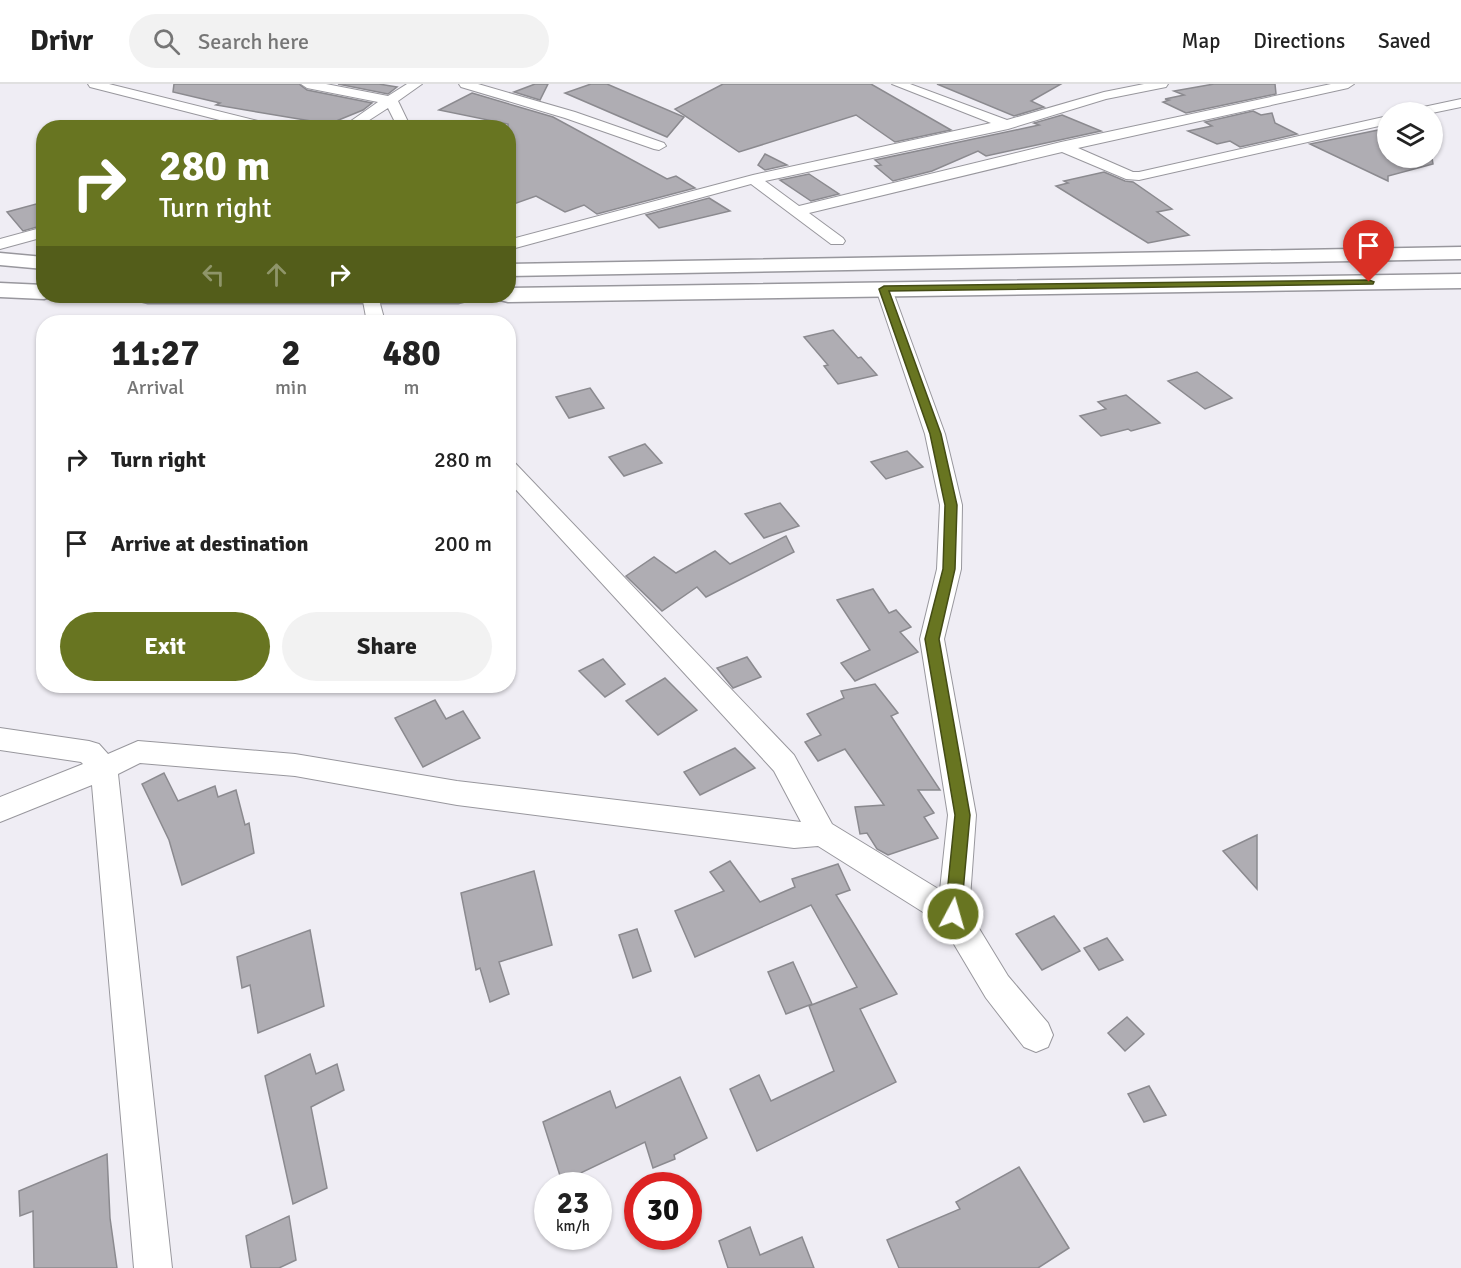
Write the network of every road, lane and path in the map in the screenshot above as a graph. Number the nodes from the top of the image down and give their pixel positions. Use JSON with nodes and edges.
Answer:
{"nodes":[{"id":1,"x":98,"y":84,"type":"edge"},
{"id":2,"x":307,"y":84,"type":"edge"},
{"id":3,"x":416,"y":84,"type":"edge"},
{"id":4,"x":465,"y":84,"type":"edge"},
{"id":5,"x":501,"y":84,"type":"edge"},
{"id":6,"x":898,"y":84,"type":"edge"},
{"id":7,"x":1162,"y":84,"type":"edge"},
{"id":8,"x":1348,"y":84,"type":"edge"},
{"id":9,"x":1083,"y":88,"type":"dead end"},
{"id":10,"x":489,"y":92,"type":"junction"},
{"id":11,"x":1104,"y":96,"type":"junction"},
{"id":12,"x":391,"y":100,"type":"junction"},
{"id":13,"x":1461,"y":103,"type":"edge"},
{"id":14,"x":1443,"y":107,"type":"edge"},
{"id":15,"x":238,"y":120,"type":"edge"},
{"id":16,"x":360,"y":120,"type":"edge"},
{"id":17,"x":401,"y":120,"type":"edge"},
{"id":18,"x":1377,"y":122,"type":"edge"},
{"id":19,"x":1007,"y":124,"type":"junction"},
{"id":20,"x":1026,"y":132,"type":"dead end"},
{"id":21,"x":1045,"y":140,"type":"dead end"},
{"id":22,"x":659,"y":146,"type":"dead end"},
{"id":23,"x":1064,"y":147,"type":"junction"},
{"id":24,"x":753,"y":179,"type":"junction"},
{"id":25,"x":798,"y":212,"type":"junction"},
{"id":26,"x":36,"y":234,"type":"edge"},
{"id":27,"x":837,"y":241,"type":"dead end"},
{"id":28,"x":516,"y":243,"type":"edge"},
{"id":29,"x":0,"y":244,"type":"edge"},
{"id":30,"x":1461,"y":253,"type":"edge"},
{"id":31,"x":0,"y":259,"type":"edge"},
{"id":32,"x":36,"y":262,"type":"edge"},
{"id":33,"x":516,"y":270,"type":"edge"},
{"id":34,"x":1461,"y":281,"type":"edge"},
{"id":35,"x":884,"y":289,"type":"junction"},
{"id":36,"x":0,"y":290,"type":"edge"},
{"id":37,"x":36,"y":292,"type":"edge"},
{"id":38,"x":516,"y":294,"type":"edge"},
{"id":39,"x":516,"y":477,"type":"edge"},
{"id":40,"x":0,"y":739,"type":"edge"},
{"id":41,"x":104,"y":768,"type":"junction"},
{"id":42,"x":0,"y":810,"type":"edge"},
{"id":43,"x":822,"y":833,"type":"junction"},
{"id":44,"x":953,"y":914,"type":"junction"},
{"id":45,"x":1036,"y":1035,"type":"dead end"},
{"id":46,"x":153,"y":1268,"type":"edge"}],
"edges":[{"from":1,"to":15,"type":"street"},
{"from":2,"to":12,"type":"street"},
{"from":3,"to":12,"type":"street"},
{"from":4,"to":10,"type":"street"},
{"from":5,"to":10,"type":"street"},
{"from":6,"to":19,"type":"street"},
{"from":7,"to":11,"type":"street"},
{"from":8,"to":23,"type":"street"},
{"from":9,"to":11,"type":"street"},
{"from":10,"to":22,"type":"street"},
{"from":11,"to":19,"type":"street"},
{"from":12,"to":16,"type":"street"},
{"from":12,"to":17,"type":"street"},
{"from":13,"to":14,"type":"street"},
{"from":18,"to":23,"type":"street"},
{"from":19,"to":20,"type":"street"},
{"from":19,"to":24,"type":"street"},
{"from":21,"to":23,"type":"street"},
{"from":23,"to":25,"type":"street"},
{"from":24,"to":25,"type":"street"},
{"from":24,"to":28,"type":"street"},
{"from":25,"to":27,"type":"street"},
{"from":26,"to":29,"type":"street"},
{"from":30,"to":33,"type":"street"},
{"from":31,"to":32,"type":"street"},
{"from":34,"to":35,"type":"street"},
{"from":35,"to":38,"type":"street"},
{"from":35,"to":44,"type":"street"},
{"from":36,"to":37,"type":"street"},
{"from":39,"to":43,"type":"street"},
{"from":40,"to":41,"type":"street"},
{"from":41,"to":42,"type":"street"},
{"from":41,"to":43,"type":"street"},
{"from":41,"to":46,"type":"street"},
{"from":43,"to":44,"type":"street"},
{"from":44,"to":45,"type":"street"}]}
